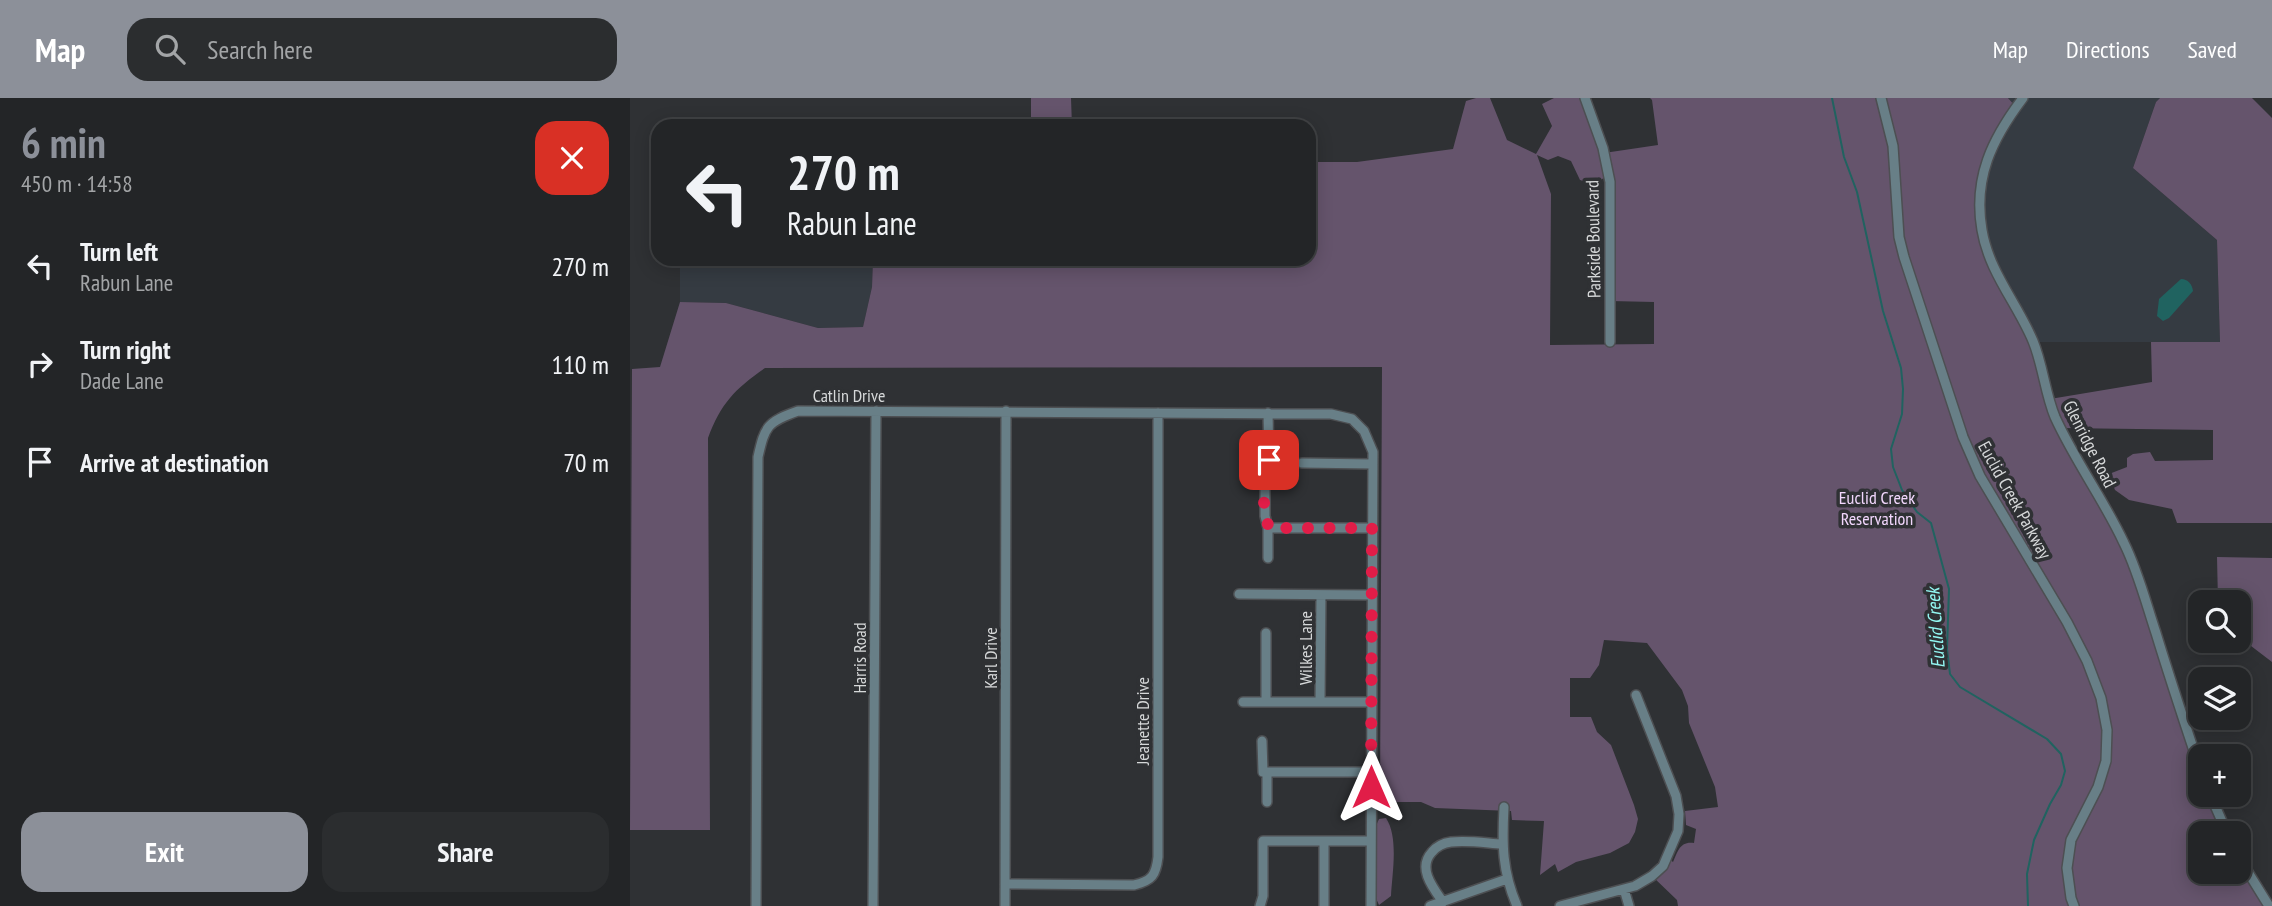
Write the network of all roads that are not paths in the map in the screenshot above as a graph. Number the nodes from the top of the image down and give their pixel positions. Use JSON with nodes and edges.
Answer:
{"nodes":[{"id":1,"x":1585,"y":98,"type":"edge"},
{"id":2,"x":1881,"y":98,"type":"edge"},
{"id":3,"x":2023,"y":98,"type":"edge"},
{"id":4,"x":1610,"y":342,"type":"dead end"},
{"id":5,"x":876,"y":411,"type":"junction"},
{"id":6,"x":1006,"y":411,"type":"junction"},
{"id":7,"x":1158,"y":413,"type":"junction"},
{"id":8,"x":1268,"y":413,"type":"junction"},
{"id":9,"x":1302,"y":463,"type":"dead end"},
{"id":10,"x":1373,"y":464,"type":"junction"},
{"id":11,"x":1269,"y":528,"type":"junction"},
{"id":12,"x":1372,"y":528,"type":"junction"},
{"id":13,"x":1268,"y":558,"type":"dead end"},
{"id":14,"x":1239,"y":594,"type":"dead end"},
{"id":15,"x":1321,"y":595,"type":"junction"},
{"id":16,"x":1372,"y":595,"type":"junction"},
{"id":17,"x":1266,"y":633,"type":"dead end"},
{"id":18,"x":1636,"y":695,"type":"dead end"},
{"id":19,"x":1243,"y":702,"type":"dead end"},
{"id":20,"x":1266,"y":702,"type":"junction"},
{"id":21,"x":1320,"y":702,"type":"junction"},
{"id":22,"x":1371,"y":702,"type":"junction"},
{"id":23,"x":1262,"y":741,"type":"dead end"},
{"id":24,"x":2192,"y":744,"type":"edge"},
{"id":25,"x":1267,"y":772,"type":"junction"},
{"id":26,"x":1371,"y":772,"type":"junction"},
{"id":27,"x":1267,"y":802,"type":"dead end"},
{"id":28,"x":1504,"y":807,"type":"dead end"},
{"id":29,"x":1324,"y":841,"type":"junction"},
{"id":30,"x":1371,"y":841,"type":"junction"},
{"id":31,"x":1502,"y":844,"type":"junction"},
{"id":32,"x":2251,"y":877,"type":"edge"},
{"id":33,"x":1507,"y":879,"type":"junction"},
{"id":34,"x":1004,"y":884,"type":"junction"},
{"id":35,"x":1624,"y":889,"type":"junction"},
{"id":36,"x":1443,"y":902,"type":"junction"},
{"id":37,"x":756,"y":906,"type":"edge"},
{"id":38,"x":873,"y":906,"type":"edge"},
{"id":39,"x":1004,"y":906,"type":"edge"},
{"id":40,"x":1260,"y":906,"type":"edge"},
{"id":41,"x":1324,"y":906,"type":"edge"},
{"id":42,"x":1371,"y":906,"type":"edge"},
{"id":43,"x":1430,"y":906,"type":"edge"},
{"id":44,"x":1517,"y":906,"type":"edge"},
{"id":45,"x":1560,"y":906,"type":"edge"},
{"id":46,"x":1629,"y":906,"type":"edge"},
{"id":47,"x":2074,"y":906,"type":"edge"},
{"id":48,"x":2269,"y":906,"type":"edge"}],
"edges":[{"from":1,"to":4,"type":"street","name":"Parkside Boulevard"},
{"from":2,"to":47,"type":"street","name":"Euclid Creek Parkway"},
{"from":3,"to":24,"type":"street","name":"Glenridge Road"},
{"from":5,"to":6,"type":"street","name":"Catlin Drive"},
{"from":5,"to":37,"type":"street","name":"Catlin Drive"},
{"from":5,"to":38,"type":"street","name":"Harris Road"},
{"from":6,"to":7,"type":"street","name":"Catlin Drive"},
{"from":6,"to":34,"type":"street","name":"Karl Drive"},
{"from":7,"to":8,"type":"street","name":"Catlin Drive"},
{"from":7,"to":34,"type":"street","name":"Jeanette Drive"},
{"from":8,"to":10,"type":"street","name":"Catlin Drive"},
{"from":8,"to":11,"type":"street"},
{"from":9,"to":10,"type":"street"},
{"from":10,"to":12,"type":"street"},
{"from":11,"to":12,"type":"street"},
{"from":11,"to":13,"type":"street"},
{"from":12,"to":16,"type":"street"},
{"from":14,"to":15,"type":"street"},
{"from":15,"to":16,"type":"street"},
{"from":15,"to":21,"type":"street","name":"Wilkes Lane"},
{"from":16,"to":22,"type":"street"},
{"from":17,"to":20,"type":"street"},
{"from":18,"to":35,"type":"street"},
{"from":19,"to":20,"type":"street"},
{"from":20,"to":21,"type":"street"},
{"from":21,"to":22,"type":"street"},
{"from":22,"to":26,"type":"street"},
{"from":23,"to":25,"type":"street"},
{"from":25,"to":26,"type":"street"},
{"from":25,"to":27,"type":"street"},
{"from":26,"to":30,"type":"street"},
{"from":28,"to":31,"type":"street"},
{"from":29,"to":30,"type":"street"},
{"from":29,"to":40,"type":"street"},
{"from":29,"to":41,"type":"street"},
{"from":30,"to":42,"type":"street"},
{"from":31,"to":33,"type":"street"},
{"from":31,"to":36,"type":"street"},
{"from":32,"to":48,"type":"street"},
{"from":33,"to":36,"type":"street"},
{"from":33,"to":44,"type":"street"},
{"from":34,"to":39,"type":"street","name":"Karl Drive"},
{"from":35,"to":45,"type":"street"},
{"from":35,"to":46,"type":"street"},
{"from":36,"to":43,"type":"street"}]}
